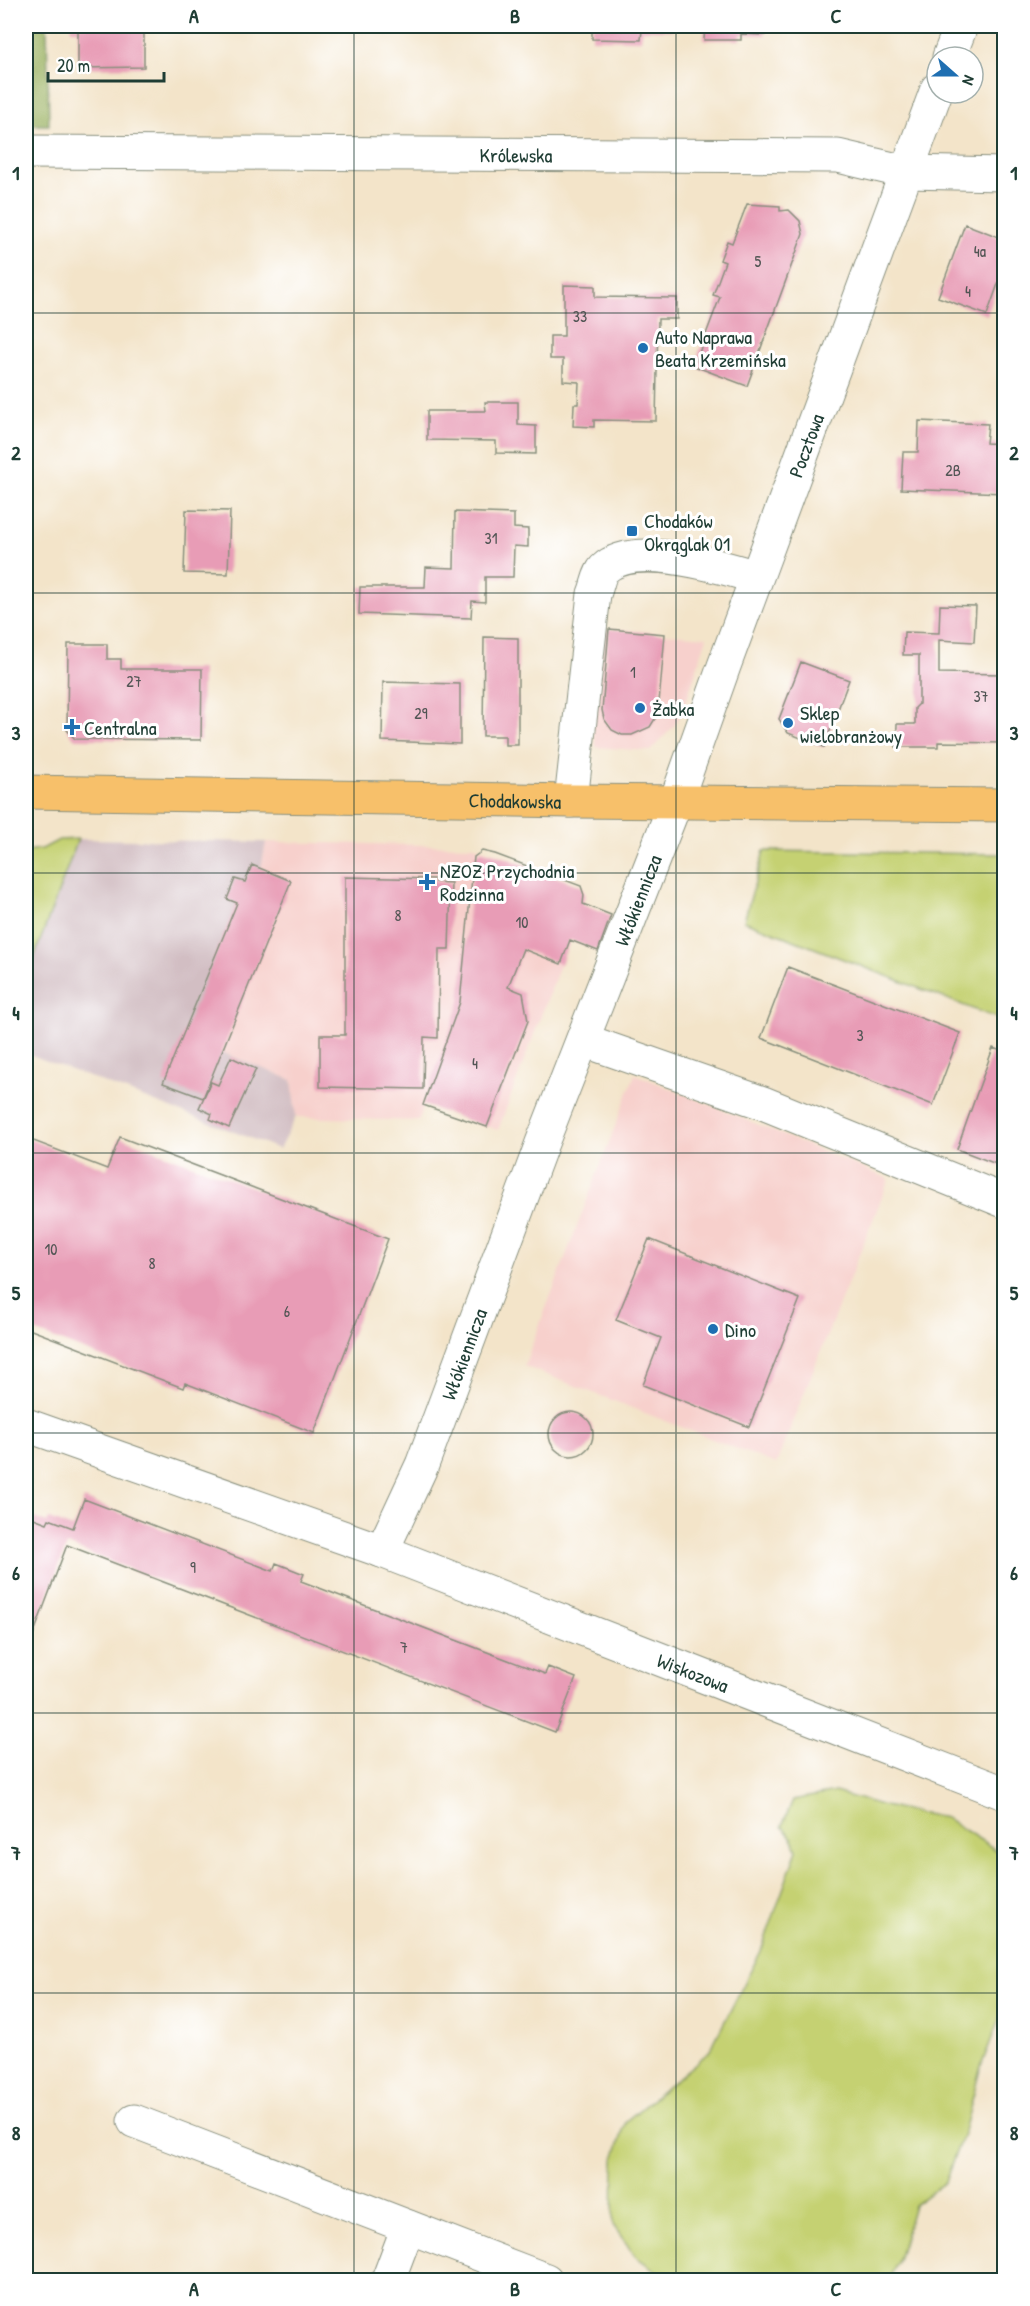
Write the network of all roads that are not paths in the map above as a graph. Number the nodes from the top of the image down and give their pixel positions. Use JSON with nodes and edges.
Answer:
{"nodes":[{"id":1,"x":961,"y":26,"type":"edge"},
{"id":2,"x":954,"y":45,"type":"edge"},
{"id":3,"x":931,"y":105,"type":"edge"},
{"id":4,"x":26,"y":152,"type":"edge"},
{"id":5,"x":906,"y":172,"type":"junction"},
{"id":6,"x":1005,"y":174,"type":"edge"},
{"id":7,"x":756,"y":577,"type":"junction"},
{"id":8,"x":26,"y":792,"type":"edge"},
{"id":9,"x":571,"y":801,"type":"junction"},
{"id":10,"x":676,"y":801,"type":"junction"},
{"id":11,"x":1005,"y":805,"type":"edge"},
{"id":12,"x":583,"y":1040,"type":"junction"},
{"id":13,"x":1005,"y":1202,"type":"edge"},
{"id":14,"x":26,"y":1425,"type":"edge"},
{"id":15,"x":382,"y":1551,"type":"junction"},
{"id":16,"x":1005,"y":1793,"type":"edge"},
{"id":17,"x":134,"y":2121,"type":"dead end"},
{"id":18,"x":408,"y":2227,"type":"junction"},
{"id":19,"x":388,"y":2280,"type":"edge"},
{"id":20,"x":546,"y":2280,"type":"edge"}],
"edges":[{"from":1,"to":2,"type":"street"},
{"from":3,"to":5,"type":"street","name":"Pocztowa"},
{"from":4,"to":5,"type":"street","name":"Królewska"},
{"from":5,"to":6,"type":"street","name":"Królewska"},
{"from":5,"to":7,"type":"street","name":"Pocztowa"},
{"from":7,"to":9,"type":"street"},
{"from":7,"to":10,"type":"street","name":"Pocztowa"},
{"from":8,"to":9,"type":"main road","name":"Chodakowska"},
{"from":9,"to":10,"type":"main road","name":"Chodakowska"},
{"from":10,"to":11,"type":"main road","name":"Chodakowska"},
{"from":10,"to":12,"type":"street","name":"Włókiennicza"},
{"from":12,"to":13,"type":"street"},
{"from":12,"to":15,"type":"street","name":"Włókiennicza"},
{"from":14,"to":15,"type":"street"},
{"from":15,"to":16,"type":"street","name":"Wiskozowa"},
{"from":17,"to":18,"type":"street"},
{"from":18,"to":19,"type":"street"},
{"from":18,"to":20,"type":"street"}]}
